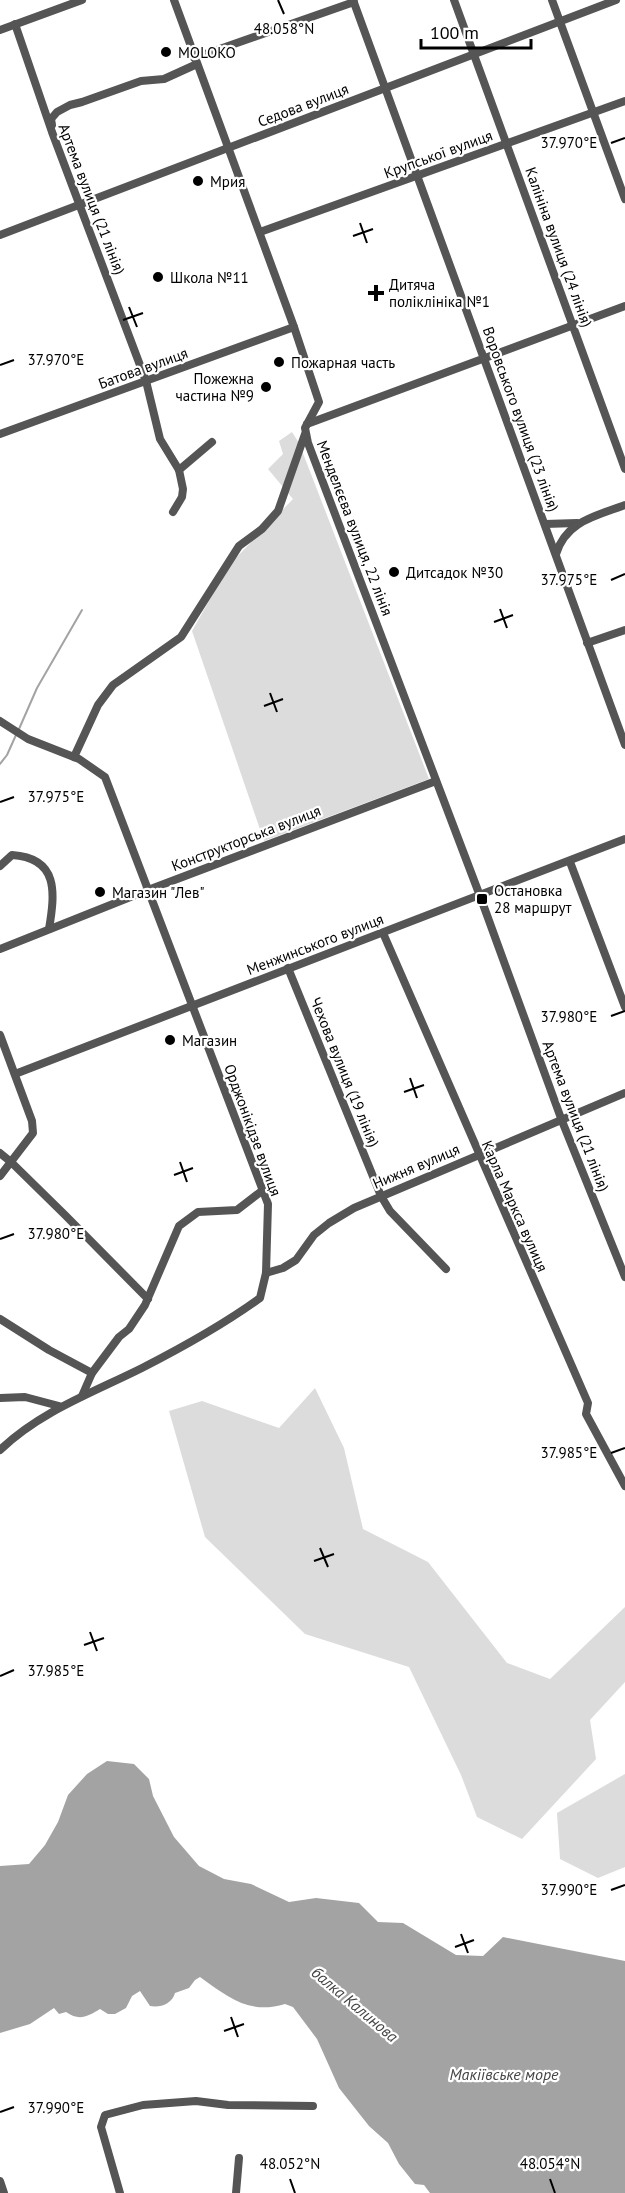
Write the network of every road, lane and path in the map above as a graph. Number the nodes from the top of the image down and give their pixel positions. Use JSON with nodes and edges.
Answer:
{"nodes":[{"id":1,"x":82,"y":0,"type":"edge"},
{"id":2,"x":174,"y":0,"type":"edge"},
{"id":3,"x":454,"y":0,"type":"edge"},
{"id":4,"x":552,"y":0,"type":"edge"},
{"id":5,"x":616,"y":0,"type":"edge"},
{"id":6,"x":353,"y":1,"type":"edge"},
{"id":7,"x":560,"y":21,"type":"junction"},
{"id":8,"x":15,"y":24,"type":"junction"},
{"id":9,"x":0,"y":30,"type":"edge"},
{"id":10,"x":474,"y":54,"type":"junction"},
{"id":11,"x":196,"y":61,"type":"junction"},
{"id":12,"x":385,"y":88,"type":"junction"},
{"id":13,"x":625,"y":101,"type":"edge"},
{"id":14,"x":593,"y":112,"type":"junction"},
{"id":15,"x":52,"y":132,"type":"junction"},
{"id":16,"x":507,"y":144,"type":"junction"},
{"id":17,"x":227,"y":148,"type":"junction"},
{"id":18,"x":416,"y":176,"type":"junction"},
{"id":19,"x":625,"y":199,"type":"edge"},
{"id":20,"x":79,"y":204,"type":"junction"},
{"id":21,"x":260,"y":232,"type":"junction"},
{"id":22,"x":0,"y":235,"type":"edge"},
{"id":23,"x":625,"y":306,"type":"edge"},
{"id":24,"x":573,"y":326,"type":"junction"},
{"id":25,"x":294,"y":327,"type":"junction"},
{"id":26,"x":485,"y":358,"type":"junction"},
{"id":27,"x":146,"y":381,"type":"junction"},
{"id":28,"x":307,"y":424,"type":"junction"},
{"id":29,"x":0,"y":434,"type":"edge"},
{"id":30,"x":305,"y":434,"type":"junction"},
{"id":31,"x":212,"y":442,"type":"dead end"},
{"id":32,"x":625,"y":469,"type":"edge"},
{"id":33,"x":179,"y":470,"type":"junction"},
{"id":34,"x":625,"y":505,"type":"edge"},
{"id":35,"x":173,"y":512,"type":"dead end"},
{"id":36,"x":578,"y":523,"type":"junction"},
{"id":37,"x":545,"y":524,"type":"junction"},
{"id":38,"x":556,"y":555,"type":"junction"},
{"id":39,"x":625,"y":630,"type":"edge"},
{"id":40,"x":587,"y":643,"type":"junction"},
{"id":41,"x":0,"y":721,"type":"edge"},
{"id":42,"x":623,"y":734,"type":"edge"},
{"id":43,"x":625,"y":745,"type":"edge"},
{"id":44,"x":74,"y":757,"type":"junction"},
{"id":45,"x":436,"y":781,"type":"junction"},
{"id":46,"x":625,"y":839,"type":"edge"},
{"id":47,"x":570,"y":862,"type":"junction"},
{"id":48,"x":0,"y":866,"type":"edge"},
{"id":49,"x":147,"y":890,"type":"junction"},
{"id":50,"x":480,"y":896,"type":"junction"},
{"id":51,"x":49,"y":929,"type":"junction"},
{"id":52,"x":382,"y":933,"type":"junction"},
{"id":53,"x":0,"y":949,"type":"edge"},
{"id":54,"x":288,"y":968,"type":"junction"},
{"id":55,"x":192,"y":1005,"type":"junction"},
{"id":56,"x":625,"y":1007,"type":"edge"},
{"id":57,"x":0,"y":1035,"type":"edge"},
{"id":58,"x":15,"y":1074,"type":"junction"},
{"id":59,"x":625,"y":1093,"type":"edge"},
{"id":60,"x":562,"y":1121,"type":"junction"},
{"id":61,"x":0,"y":1154,"type":"edge"},
{"id":62,"x":478,"y":1154,"type":"junction"},
{"id":63,"x":11,"y":1162,"type":"junction"},
{"id":64,"x":0,"y":1176,"type":"edge"},
{"id":65,"x":263,"y":1190,"type":"junction"},
{"id":66,"x":381,"y":1196,"type":"junction"},
{"id":67,"x":446,"y":1269,"type":"dead end"},
{"id":68,"x":266,"y":1273,"type":"junction"},
{"id":69,"x":625,"y":1277,"type":"edge"},
{"id":70,"x":148,"y":1299,"type":"junction"},
{"id":71,"x":0,"y":1320,"type":"edge"},
{"id":72,"x":92,"y":1373,"type":"junction"},
{"id":73,"x":82,"y":1396,"type":"junction"},
{"id":74,"x":0,"y":1398,"type":"edge"},
{"id":75,"x":59,"y":1406,"type":"junction"},
{"id":76,"x":0,"y":1450,"type":"edge"},
{"id":77,"x":625,"y":1486,"type":"edge"},
{"id":78,"x":313,"y":2106,"type":"dead end"},
{"id":79,"x":239,"y":2158,"type":"dead end"},
{"id":80,"x":0,"y":2181,"type":"edge"},
{"id":81,"x":4,"y":2193,"type":"edge"},
{"id":82,"x":120,"y":2193,"type":"edge"},
{"id":83,"x":237,"y":2193,"type":"edge"}],
"edges":[{"from":1,"to":8,"type":"street"},
{"from":2,"to":11,"type":"street","name":"Менделєєва вулиця, 22 лінія"},
{"from":3,"to":10,"type":"street","name":"Калініна вулиця (24 лiнiя)"},
{"from":4,"to":7,"type":"street"},
{"from":5,"to":7,"type":"street","name":"Седова вулиця"},
{"from":6,"to":11,"type":"street"},
{"from":6,"to":12,"type":"street","name":"Воровського вулиця (23 лiнiя)"},
{"from":7,"to":10,"type":"street","name":"Седова вулиця"},
{"from":7,"to":14,"type":"street"},
{"from":8,"to":9,"type":"street"},
{"from":8,"to":15,"type":"street","name":"Артема вулиця (21 лiнiя)"},
{"from":10,"to":12,"type":"street","name":"Седова вулиця"},
{"from":10,"to":16,"type":"street","name":"Калініна вулиця (24 лiнiя)"},
{"from":11,"to":15,"type":"street"},
{"from":11,"to":17,"type":"street","name":"Менделєєва вулиця, 22 лінія"},
{"from":12,"to":17,"type":"street","name":"Седова вулиця"},
{"from":12,"to":18,"type":"street","name":"Воровського вулиця (23 лiнiя)"},
{"from":13,"to":14,"type":"street","name":"Крупської вулиця"},
{"from":14,"to":16,"type":"street","name":"Крупської вулиця"},
{"from":14,"to":19,"type":"street"},
{"from":15,"to":20,"type":"street","name":"Артема вулиця (21 лiнiя)"},
{"from":16,"to":18,"type":"street","name":"Крупської вулиця"},
{"from":16,"to":24,"type":"street","name":"Калініна вулиця (24 лiнiя)"},
{"from":17,"to":20,"type":"street","name":"Седова вулиця"},
{"from":17,"to":21,"type":"street","name":"Менделєєва вулиця, 22 лінія"},
{"from":18,"to":21,"type":"street","name":"Крупської вулиця"},
{"from":18,"to":26,"type":"street","name":"Воровського вулиця (23 лiнiя)"},
{"from":20,"to":22,"type":"street","name":"Седова вулиця"},
{"from":20,"to":27,"type":"street","name":"Артема вулиця (21 лiнiя)"},
{"from":21,"to":25,"type":"street","name":"Менделєєва вулиця, 22 лінія"},
{"from":23,"to":24,"type":"street"},
{"from":24,"to":26,"type":"street"},
{"from":24,"to":32,"type":"street","name":"Калініна вулиця (24 лiнiя)"},
{"from":25,"to":27,"type":"street","name":"Батова вулиця"},
{"from":25,"to":28,"type":"street","name":"Менделєєва вулиця, 22 лінія"},
{"from":26,"to":28,"type":"street"},
{"from":26,"to":37,"type":"street","name":"Воровського вулиця (23 лiнiя)"},
{"from":27,"to":29,"type":"street","name":"Батова вулиця"},
{"from":27,"to":33,"type":"street","name":"Артема вулиця (21 лiнiя)"},
{"from":28,"to":30,"type":"street","name":"Менделєєва вулиця, 22 лінія"},
{"from":30,"to":44,"type":"street"},
{"from":30,"to":45,"type":"street","name":"Менделєєва вулиця, 22 лінія"},
{"from":31,"to":33,"type":"street"},
{"from":33,"to":35,"type":"street"},
{"from":34,"to":36,"type":"street"},
{"from":36,"to":37,"type":"street"},
{"from":36,"to":38,"type":"street"},
{"from":37,"to":38,"type":"street","name":"Воровського вулиця (23 лiнiя)"},
{"from":38,"to":40,"type":"street","name":"Воровського вулиця (23 лiнiя)"},
{"from":39,"to":40,"type":"street"},
{"from":40,"to":42,"type":"street","name":"Воровського вулиця (23 лiнiя)"},
{"from":41,"to":44,"type":"street","name":"Орджонікідзе вулиця"},
{"from":42,"to":43,"type":"street","name":"Воровського вулиця (23 лiнiя)"},
{"from":44,"to":49,"type":"street","name":"Орджонікідзе вулиця"},
{"from":45,"to":49,"type":"street","name":"Конструкторська вулиця"},
{"from":45,"to":50,"type":"street","name":"Менделєєва вулиця, 22 лінія"},
{"from":46,"to":47,"type":"street","name":"Менжинського вулиця"},
{"from":47,"to":50,"type":"street","name":"Менжинського вулиця"},
{"from":47,"to":56,"type":"street"},
{"from":48,"to":51,"type":"street"},
{"from":49,"to":51,"type":"street","name":"Конструкторська вулиця"},
{"from":49,"to":55,"type":"street","name":"Орджонікідзе вулиця"},
{"from":50,"to":52,"type":"street","name":"Менжинського вулиця"},
{"from":50,"to":60,"type":"street","name":"Артема вулиця (21 лiнiя)"},
{"from":51,"to":53,"type":"street","name":"Конструкторська вулиця"},
{"from":52,"to":54,"type":"street","name":"Менжинського вулиця"},
{"from":52,"to":62,"type":"street","name":"Карла Маркса вулиця"},
{"from":54,"to":55,"type":"street","name":"Менжинського вулиця"},
{"from":54,"to":66,"type":"street","name":"Чехова вулиця (19 лiнiя)"},
{"from":55,"to":58,"type":"street","name":"Менжинського вулиця"},
{"from":55,"to":65,"type":"street","name":"Орджонікідзе вулиця"},
{"from":57,"to":58,"type":"street"},
{"from":58,"to":63,"type":"street"},
{"from":59,"to":60,"type":"street","name":"Нижня вулиця"},
{"from":60,"to":62,"type":"street","name":"Нижня вулиця"},
{"from":60,"to":69,"type":"street","name":"Артема вулиця (21 лiнiя)"},
{"from":61,"to":63,"type":"street"},
{"from":62,"to":66,"type":"street","name":"Нижня вулиця"},
{"from":62,"to":77,"type":"street","name":"Карла Маркса вулиця"},
{"from":63,"to":64,"type":"street"},
{"from":63,"to":70,"type":"street"},
{"from":65,"to":68,"type":"street","name":"Орджонікідзе вулиця"},
{"from":65,"to":70,"type":"street"},
{"from":66,"to":67,"type":"street","name":"Чехова вулиця (19 лiнiя)"},
{"from":66,"to":68,"type":"street","name":"Нижня вулиця"},
{"from":68,"to":73,"type":"street","name":"Орджонікідзе вулиця"},
{"from":70,"to":72,"type":"street"},
{"from":71,"to":72,"type":"street"},
{"from":72,"to":73,"type":"street"},
{"from":73,"to":75,"type":"street","name":"Орджонікідзе вулиця"},
{"from":74,"to":75,"type":"street"},
{"from":75,"to":76,"type":"street","name":"Орджонікідзе вулиця"},
{"from":78,"to":82,"type":"street"},
{"from":79,"to":83,"type":"street"},
{"from":80,"to":81,"type":"street"}]}
